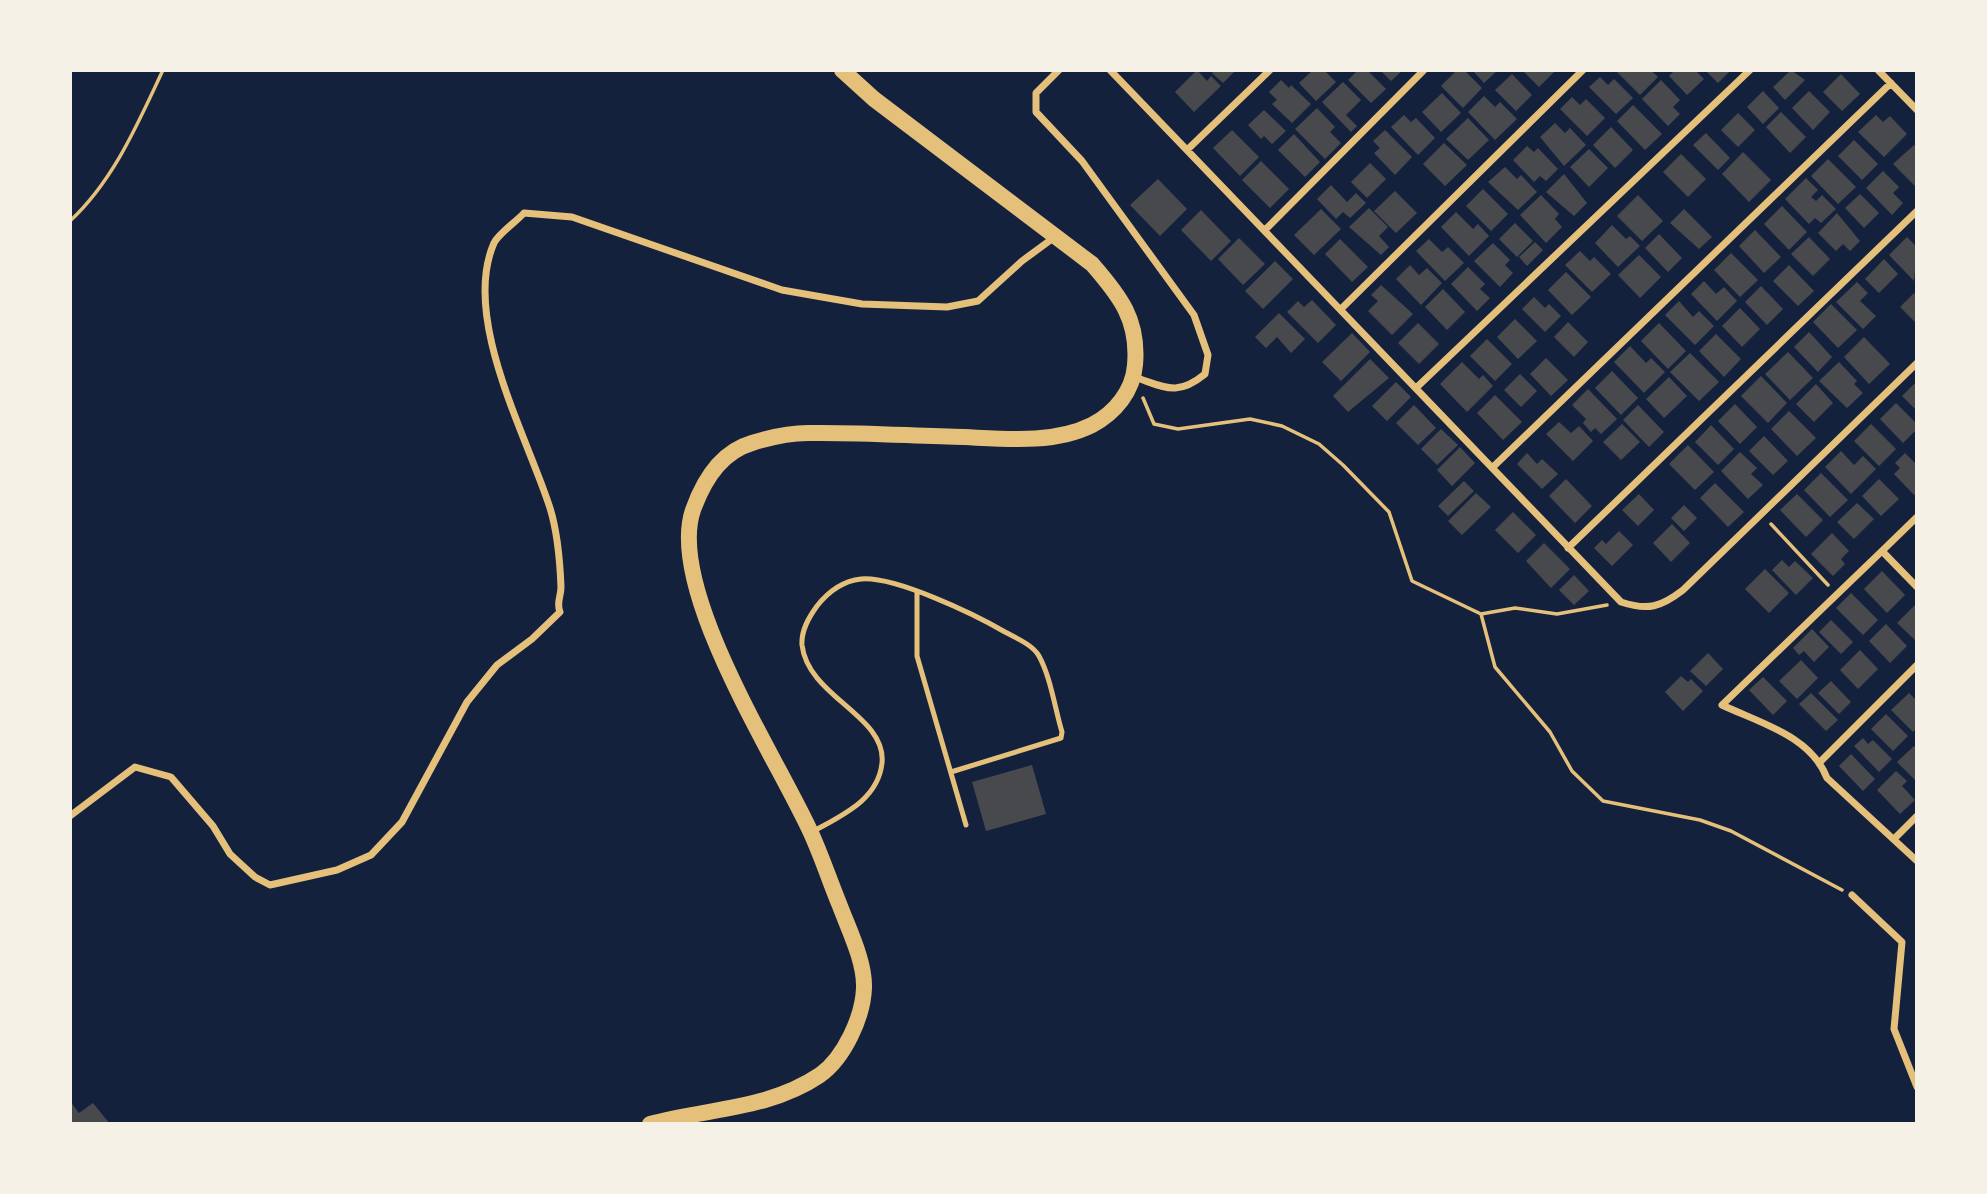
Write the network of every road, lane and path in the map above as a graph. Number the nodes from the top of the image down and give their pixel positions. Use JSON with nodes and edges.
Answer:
{"nodes":[{"id":1,"x":163,"y":70,"type":"edge"},
{"id":2,"x":842,"y":70,"type":"edge"},
{"id":3,"x":1059,"y":70,"type":"edge"},
{"id":4,"x":1110,"y":70,"type":"edge"},
{"id":5,"x":1270,"y":70,"type":"edge"},
{"id":6,"x":1424,"y":70,"type":"edge"},
{"id":7,"x":1583,"y":70,"type":"edge"},
{"id":8,"x":1750,"y":70,"type":"edge"},
{"id":9,"x":1878,"y":70,"type":"edge"},
{"id":10,"x":1891,"y":83,"type":"junction"},
{"id":11,"x":1917,"y":110,"type":"edge"},
{"id":12,"x":1187,"y":150,"type":"junction"},
{"id":13,"x":1917,"y":211,"type":"edge"},
{"id":14,"x":70,"y":221,"type":"edge"},
{"id":15,"x":1265,"y":230,"type":"junction"},
{"id":16,"x":1057,"y":236,"type":"junction"},
{"id":17,"x":1341,"y":309,"type":"junction"},
{"id":18,"x":1917,"y":363,"type":"edge"},
{"id":19,"x":1134,"y":377,"type":"junction"},
{"id":20,"x":1416,"y":388,"type":"junction"},
{"id":21,"x":1493,"y":467,"type":"junction"},
{"id":22,"x":1761,"y":513,"type":"junction"},
{"id":23,"x":1917,"y":517,"type":"edge"},
{"id":24,"x":1568,"y":548,"type":"junction"},
{"id":25,"x":1882,"y":551,"type":"junction"},
{"id":26,"x":1917,"y":587,"type":"edge"},
{"id":27,"x":917,"y":591,"type":"junction"},
{"id":28,"x":1836,"y":594,"type":"junction"},
{"id":29,"x":1621,"y":602,"type":"junction"},
{"id":30,"x":1481,"y":614,"type":"junction"},
{"id":31,"x":1917,"y":665,"type":"edge"},
{"id":32,"x":1821,"y":761,"type":"junction"},
{"id":33,"x":951,"y":772,"type":"junction"},
{"id":34,"x":70,"y":816,"type":"edge"},
{"id":35,"x":1917,"y":816,"type":"edge"},
{"id":36,"x":966,"y":825,"type":"dead end"},
{"id":37,"x":811,"y":833,"type":"junction"},
{"id":38,"x":1894,"y":839,"type":"junction"},
{"id":39,"x":1917,"y":861,"type":"edge"},
{"id":40,"x":1852,"y":895,"type":"joint"},
{"id":41,"x":1917,"y":1087,"type":"edge"},
{"id":42,"x":650,"y":1124,"type":"edge"}],
"edges":[{"from":1,"to":14,"type":"path"},
{"from":2,"to":16,"type":"main road"},
{"from":3,"to":19,"type":"street"},
{"from":4,"to":12,"type":"street"},
{"from":5,"to":12,"type":"street"},
{"from":6,"to":15,"type":"street"},
{"from":7,"to":17,"type":"street"},
{"from":8,"to":20,"type":"street"},
{"from":9,"to":10,"type":"street"},
{"from":10,"to":11,"type":"street"},
{"from":10,"to":21,"type":"street"},
{"from":12,"to":15,"type":"street"},
{"from":13,"to":24,"type":"street"},
{"from":15,"to":17,"type":"street"},
{"from":16,"to":19,"type":"main road"},
{"from":16,"to":34,"type":"street"},
{"from":17,"to":20,"type":"street"},
{"from":18,"to":22,"type":"street"},
{"from":19,"to":30,"type":"path"},
{"from":19,"to":37,"type":"main road"},
{"from":20,"to":21,"type":"street"},
{"from":21,"to":24,"type":"street"},
{"from":22,"to":28,"type":"path"},
{"from":22,"to":29,"type":"street"},
{"from":23,"to":25,"type":"street"},
{"from":24,"to":29,"type":"street"},
{"from":25,"to":26,"type":"street"},
{"from":25,"to":28,"type":"street"},
{"from":27,"to":33,"type":"lane"},
{"from":27,"to":33,"type":"lane"},
{"from":27,"to":37,"type":"lane"},
{"from":28,"to":32,"type":"street"},
{"from":29,"to":30,"type":"path"},
{"from":30,"to":40,"type":"path"},
{"from":31,"to":32,"type":"street"},
{"from":32,"to":38,"type":"street"},
{"from":33,"to":36,"type":"lane"},
{"from":35,"to":38,"type":"street"},
{"from":37,"to":42,"type":"main road"},
{"from":38,"to":39,"type":"street"},
{"from":40,"to":41,"type":"street"}]}
